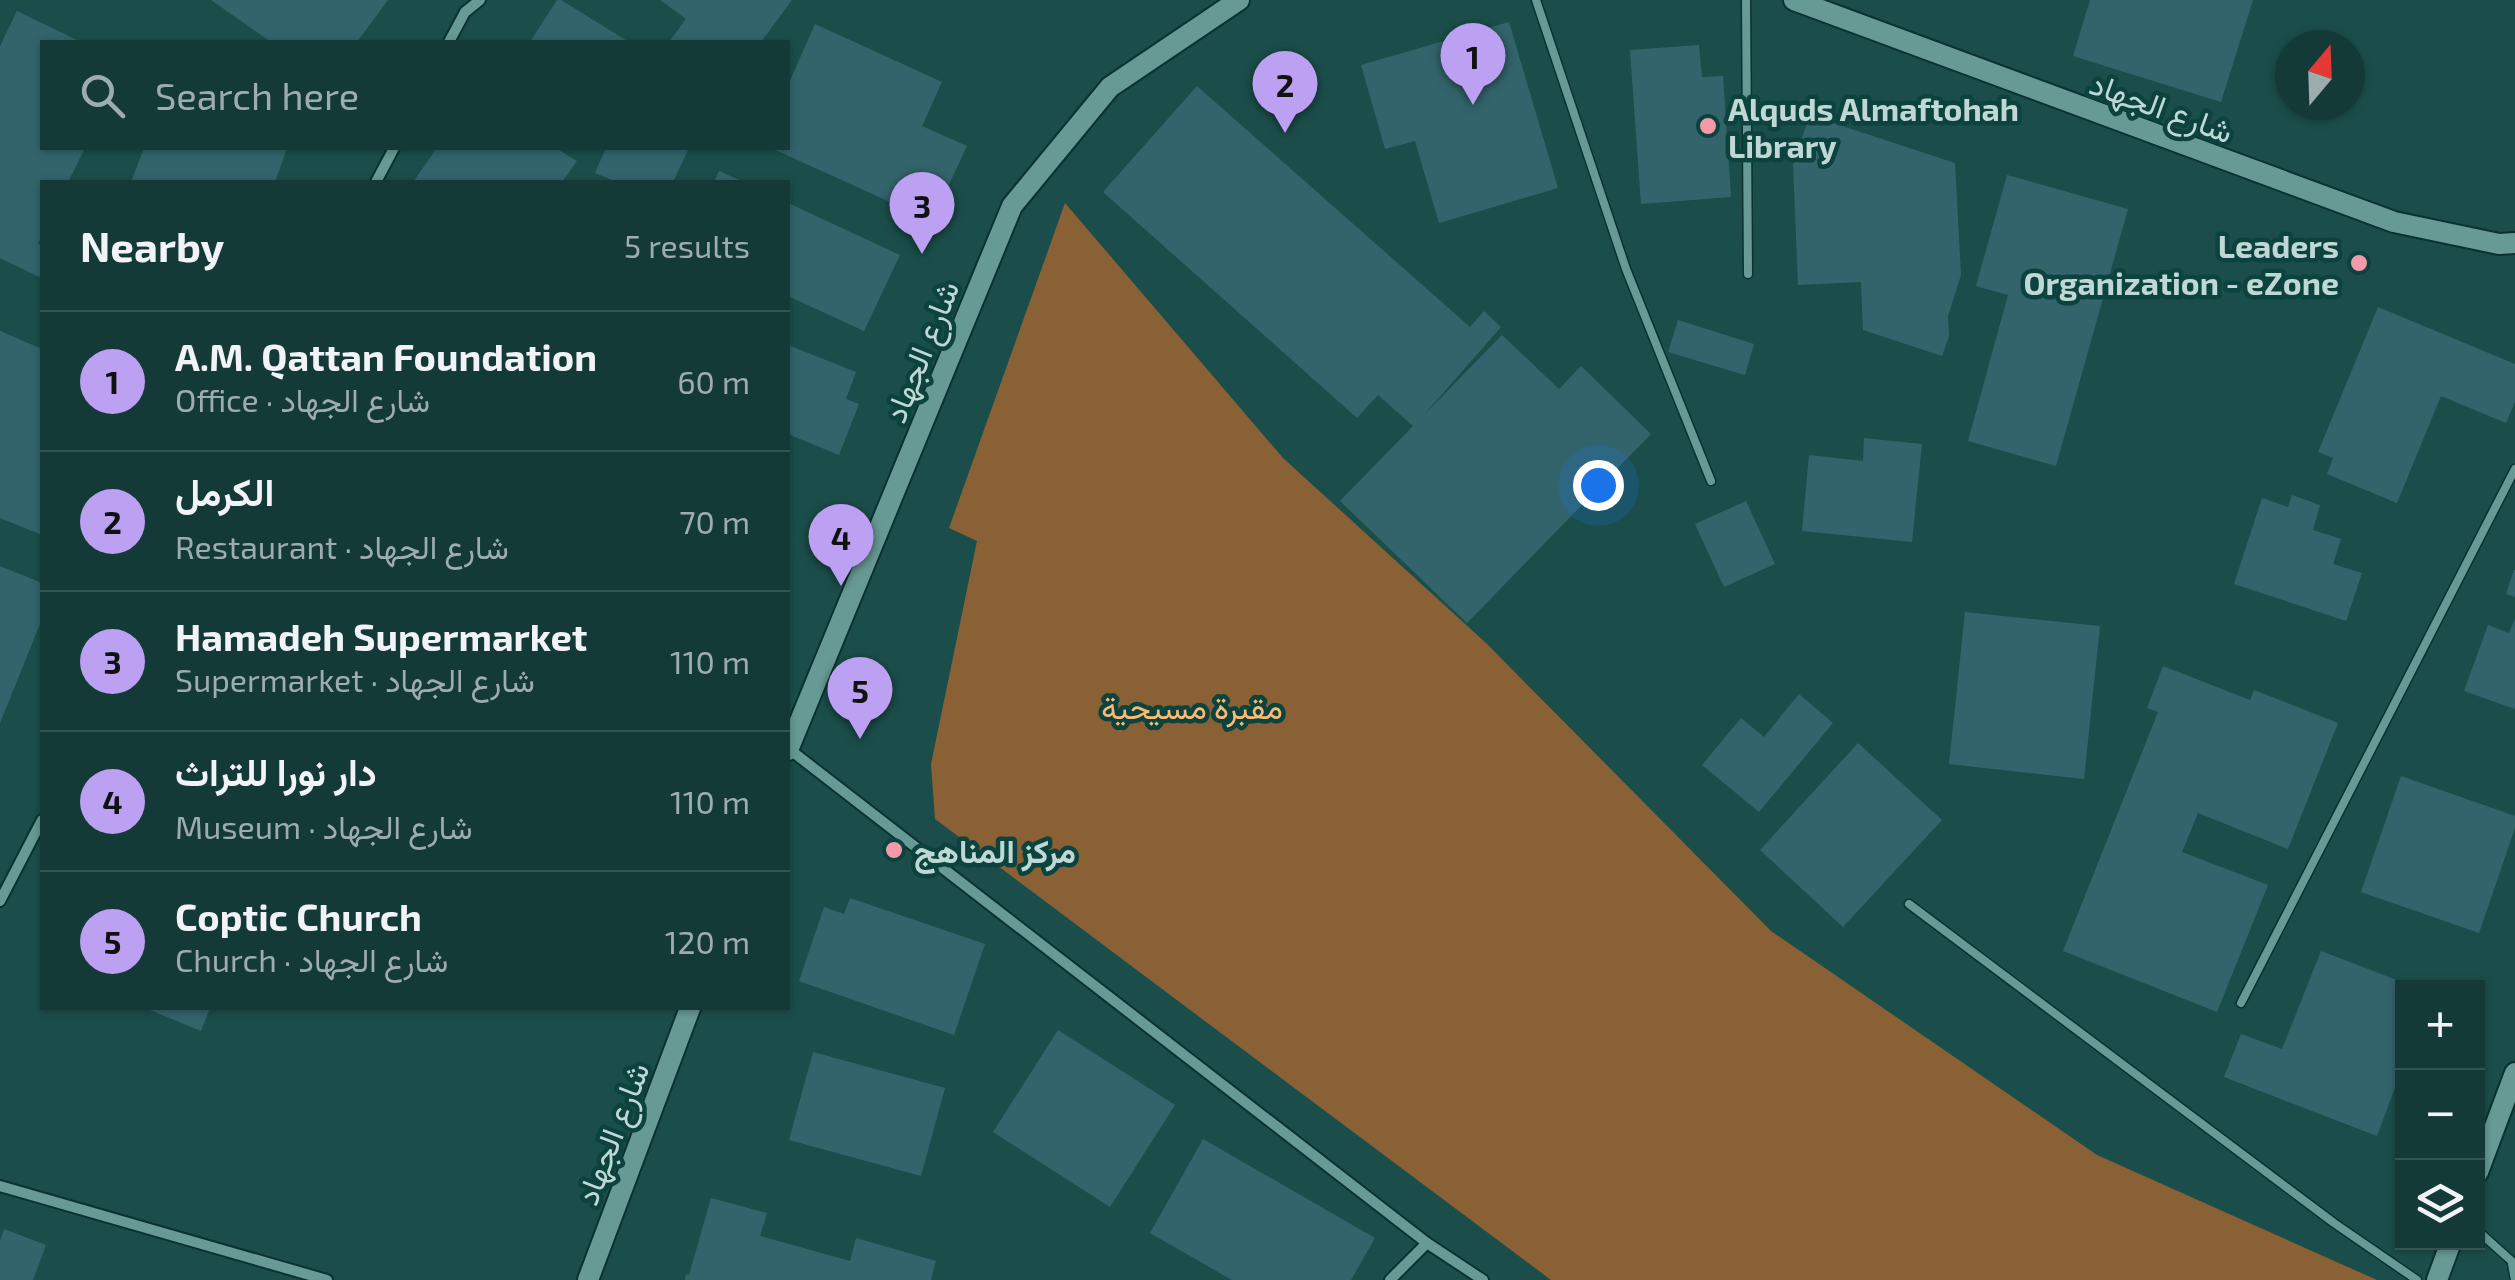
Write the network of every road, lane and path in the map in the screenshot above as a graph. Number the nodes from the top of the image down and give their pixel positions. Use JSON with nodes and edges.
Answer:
{"nodes":[{"id":1,"x":480,"y":0,"type":"edge"},
{"id":2,"x":1239,"y":0,"type":"edge"},
{"id":3,"x":1536,"y":0,"type":"edge"},
{"id":4,"x":1746,"y":0,"type":"edge"},
{"id":5,"x":1794,"y":0,"type":"edge"},
{"id":6,"x":450,"y":40,"type":"edge"},
{"id":7,"x":393,"y":150,"type":"edge"},
{"id":8,"x":377,"y":180,"type":"edge"},
{"id":9,"x":2515,"y":243,"type":"edge"},
{"id":10,"x":1748,"y":274,"type":"dead end"},
{"id":11,"x":2515,"y":468,"type":"edge"},
{"id":12,"x":1712,"y":481,"type":"dead end"},
{"id":13,"x":790,"y":744,"type":"edge"},
{"id":14,"x":790,"y":751,"type":"edge"},
{"id":15,"x":40,"y":824,"type":"edge"},
{"id":16,"x":0,"y":901,"type":"edge"},
{"id":17,"x":1909,"y":904,"type":"dead end"},
{"id":18,"x":2241,"y":1003,"type":"dead end"},
{"id":19,"x":689,"y":1010,"type":"edge"},
{"id":20,"x":2515,"y":1072,"type":"edge"},
{"id":21,"x":2482,"y":1160,"type":"edge"},
{"id":22,"x":0,"y":1186,"type":"edge"},
{"id":23,"x":2485,"y":1237,"type":"edge"},
{"id":24,"x":1427,"y":1243,"type":"junction"},
{"id":25,"x":2448,"y":1250,"type":"edge"},
{"id":26,"x":2514,"y":1264,"type":"edge"},
{"id":27,"x":327,"y":1280,"type":"edge"},
{"id":28,"x":588,"y":1280,"type":"edge"},
{"id":29,"x":1390,"y":1280,"type":"edge"},
{"id":30,"x":1483,"y":1280,"type":"edge"},
{"id":31,"x":2417,"y":1280,"type":"edge"},
{"id":32,"x":2437,"y":1280,"type":"edge"},
{"id":33,"x":2515,"y":1280,"type":"edge"}],
"edges":[{"from":1,"to":6,"type":"street"},
{"from":2,"to":13,"type":"street","name":"شارع الجهاد"},
{"from":3,"to":12,"type":"lane"},
{"from":4,"to":10,"type":"lane"},
{"from":5,"to":9,"type":"street","name":"شارع الجهاد"},
{"from":7,"to":8,"type":"street"},
{"from":11,"to":18,"type":"lane"},
{"from":14,"to":24,"type":"street"},
{"from":15,"to":16,"type":"street"},
{"from":17,"to":31,"type":"lane"},
{"from":19,"to":28,"type":"street","name":"شارع الجهاد"},
{"from":20,"to":21,"type":"street"},
{"from":22,"to":27,"type":"street"},
{"from":23,"to":26,"type":"lane"},
{"from":24,"to":29,"type":"street"},
{"from":24,"to":30,"type":"street"},
{"from":25,"to":32,"type":"street"},
{"from":26,"to":33,"type":"lane"}]}
